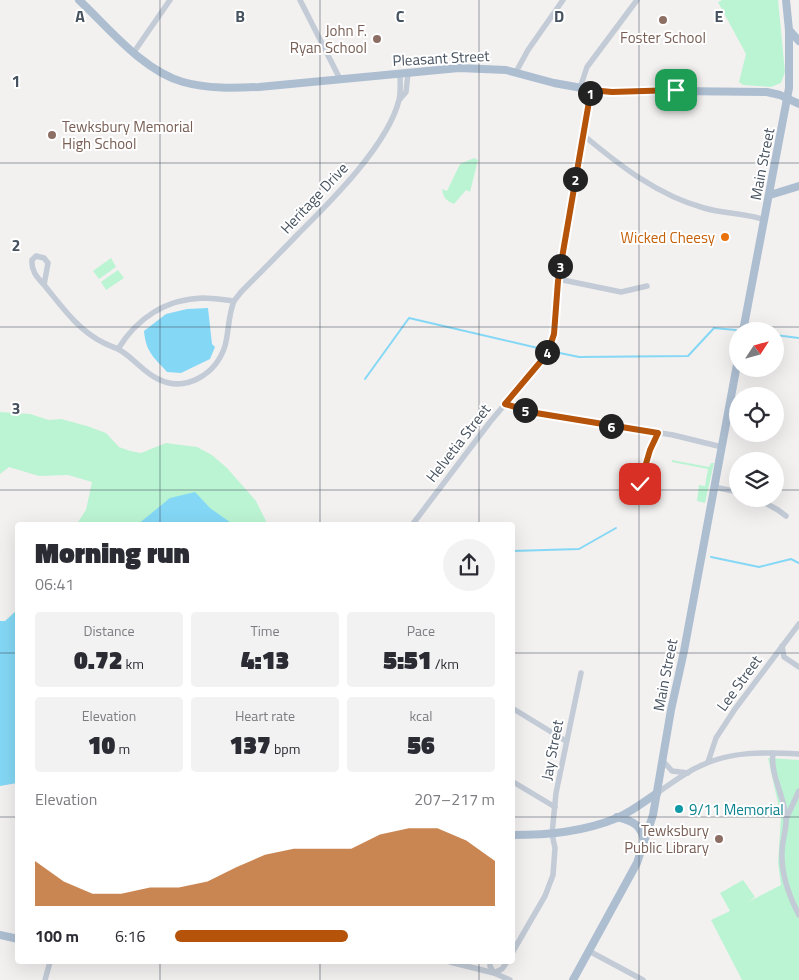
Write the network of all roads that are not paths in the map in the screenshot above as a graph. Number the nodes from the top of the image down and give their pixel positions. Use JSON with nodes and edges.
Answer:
{"nodes":[{"id":1,"x":79,"y":0,"type":"edge"},
{"id":2,"x":170,"y":0,"type":"edge"},
{"id":3,"x":300,"y":0,"type":"edge"},
{"id":4,"x":563,"y":0,"type":"edge"},
{"id":5,"x":637,"y":0,"type":"edge"},
{"id":6,"x":786,"y":0,"type":"edge"},
{"id":7,"x":789,"y":30,"type":"junction"},
{"id":8,"x":799,"y":41,"type":"edge"},
{"id":9,"x":134,"y":52,"type":"junction"},
{"id":10,"x":516,"y":72,"type":"junction"},
{"id":11,"x":404,"y":73,"type":"junction"},
{"id":12,"x":340,"y":79,"type":"junction"},
{"id":13,"x":580,"y":88,"type":"junction"},
{"id":14,"x":591,"y":90,"type":"junction"},
{"id":15,"x":787,"y":98,"type":"junction"},
{"id":16,"x":799,"y":104,"type":"edge"},
{"id":17,"x":582,"y":134,"type":"junction"},
{"id":18,"x":799,"y":186,"type":"edge"},
{"id":19,"x":770,"y":194,"type":"junction"},
{"id":20,"x":765,"y":220,"type":"junction"},
{"id":21,"x":33,"y":258,"type":"joint"},
{"id":22,"x":558,"y":279,"type":"junction"},
{"id":23,"x":45,"y":286,"type":"dead end"},
{"id":24,"x":647,"y":286,"type":"dead end"},
{"id":25,"x":234,"y":301,"type":"junction"},
{"id":26,"x":745,"y":322,"type":"edge"},
{"id":27,"x":118,"y":349,"type":"junction"},
{"id":28,"x":735,"y":378,"type":"edge"},
{"id":29,"x":505,"y":404,"type":"junction"},
{"id":30,"x":658,"y":433,"type":"junction"},
{"id":31,"x":722,"y":447,"type":"junction"},
{"id":32,"x":640,"y":484,"type":"dead end"},
{"id":33,"x":714,"y":487,"type":"junction"},
{"id":34,"x":729,"y":490,"type":"edge"},
{"id":35,"x":771,"y":507,"type":"edge"},
{"id":36,"x":786,"y":516,"type":"dead end"},
{"id":37,"x":414,"y":522,"type":"edge"},
{"id":38,"x":799,"y":624,"type":"edge"},
{"id":39,"x":782,"y":646,"type":"junction"},
{"id":40,"x":799,"y":667,"type":"edge"},
{"id":41,"x":581,"y":673,"type":"dead end"},
{"id":42,"x":515,"y":710,"type":"edge"},
{"id":43,"x":566,"y":741,"type":"junction"},
{"id":44,"x":773,"y":753,"type":"junction"},
{"id":45,"x":799,"y":754,"type":"edge"},
{"id":46,"x":662,"y":761,"type":"junction"},
{"id":47,"x":708,"y":762,"type":"junction"},
{"id":48,"x":688,"y":773,"type":"junction"},
{"id":49,"x":515,"y":783,"type":"dead end"},
{"id":50,"x":799,"y":791,"type":"edge"},
{"id":51,"x":657,"y":793,"type":"junction"},
{"id":52,"x":555,"y":807,"type":"junction"},
{"id":53,"x":617,"y":817,"type":"junction"},
{"id":54,"x":786,"y":819,"type":"junction"},
{"id":55,"x":552,"y":834,"type":"junction"},
{"id":56,"x":515,"y":835,"type":"edge"},
{"id":57,"x":644,"y":845,"type":"junction"},
{"id":58,"x":799,"y":915,"type":"edge"},
{"id":59,"x":0,"y":935,"type":"edge"},
{"id":60,"x":15,"y":938,"type":"edge"},
{"id":61,"x":515,"y":948,"type":"edge"},
{"id":62,"x":589,"y":951,"type":"junction"},
{"id":63,"x":49,"y":964,"type":"edge"},
{"id":64,"x":458,"y":964,"type":"edge"},
{"id":65,"x":490,"y":964,"type":"edge"},
{"id":66,"x":506,"y":964,"type":"edge"},
{"id":67,"x":494,"y":973,"type":"junction"},
{"id":68,"x":45,"y":980,"type":"edge"},
{"id":69,"x":510,"y":980,"type":"edge"},
{"id":70,"x":573,"y":980,"type":"edge"},
{"id":71,"x":643,"y":980,"type":"edge"}],
"edges":[{"from":1,"to":9,"type":"main road","name":"Pleasant Street"},
{"from":2,"to":9,"type":"street"},
{"from":3,"to":12,"type":"street"},
{"from":4,"to":10,"type":"street"},
{"from":5,"to":13,"type":"street"},
{"from":6,"to":7,"type":"main road","name":"Main Street"},
{"from":7,"to":8,"type":"main road"},
{"from":7,"to":15,"type":"main road","name":"Main Street"},
{"from":9,"to":12,"type":"main road","name":"Pleasant Street"},
{"from":10,"to":11,"type":"main road","name":"Pleasant Street"},
{"from":10,"to":13,"type":"main road","name":"Pleasant Street"},
{"from":11,"to":12,"type":"main road","name":"Pleasant Street"},
{"from":11,"to":25,"type":"street","name":"Heritage Drive"},
{"from":13,"to":14,"type":"main road","name":"Pleasant Street"},
{"from":14,"to":15,"type":"main road","name":"Pleasant Street"},
{"from":14,"to":17,"type":"street","name":"Helvetia Street"},
{"from":15,"to":16,"type":"main road","name":"Pleasant Street"},
{"from":15,"to":19,"type":"main road","name":"Main Street"},
{"from":17,"to":20,"type":"street"},
{"from":17,"to":22,"type":"street","name":"Helvetia Street"},
{"from":18,"to":19,"type":"main road"},
{"from":19,"to":20,"type":"main road","name":"Main Street"},
{"from":20,"to":26,"type":"main road","name":"Main Street"},
{"from":21,"to":21,"type":"street"},
{"from":22,"to":24,"type":"street"},
{"from":22,"to":29,"type":"street","name":"Helvetia Street"},
{"from":23,"to":27,"type":"street","name":"Heritage Drive"},
{"from":25,"to":27,"type":"street"},
{"from":25,"to":27,"type":"street","name":"Heritage Drive"},
{"from":28,"to":31,"type":"main road","name":"Main Street"},
{"from":29,"to":30,"type":"street"},
{"from":29,"to":37,"type":"street","name":"Helvetia Street"},
{"from":30,"to":31,"type":"street"},
{"from":30,"to":32,"type":"street"},
{"from":31,"to":33,"type":"main road","name":"Main Street"},
{"from":33,"to":34,"type":"street"},
{"from":33,"to":46,"type":"main road","name":"Main Street"},
{"from":35,"to":36,"type":"street"},
{"from":38,"to":39,"type":"street","name":"Lee Street"},
{"from":39,"to":40,"type":"street"},
{"from":39,"to":47,"type":"street","name":"Lee Street"},
{"from":41,"to":43,"type":"street","name":"Jay Street"},
{"from":42,"to":43,"type":"street"},
{"from":43,"to":52,"type":"street","name":"Jay Street"},
{"from":44,"to":45,"type":"street"},
{"from":44,"to":47,"type":"street"},
{"from":44,"to":54,"type":"street"},
{"from":46,"to":48,"type":"street"},
{"from":46,"to":51,"type":"main road","name":"Main Street"},
{"from":47,"to":48,"type":"street"},
{"from":48,"to":51,"type":"street"},
{"from":49,"to":52,"type":"street"},
{"from":50,"to":54,"type":"street"},
{"from":51,"to":53,"type":"main road"},
{"from":51,"to":57,"type":"main road","name":"Main Street"},
{"from":52,"to":55,"type":"street","name":"Jay Street"},
{"from":53,"to":55,"type":"main road"},
{"from":53,"to":57,"type":"main road"},
{"from":54,"to":58,"type":"street"},
{"from":55,"to":56,"type":"main road"},
{"from":55,"to":61,"type":"street","name":"Jay Street"},
{"from":57,"to":62,"type":"main road","name":"Main Street"},
{"from":59,"to":60,"type":"main road"},
{"from":62,"to":70,"type":"main road","name":"Main Street"},
{"from":62,"to":71,"type":"street"},
{"from":63,"to":68,"type":"street"},
{"from":64,"to":67,"type":"street"},
{"from":65,"to":67,"type":"street"},
{"from":66,"to":67,"type":"street"},
{"from":67,"to":69,"type":"street"}]}
